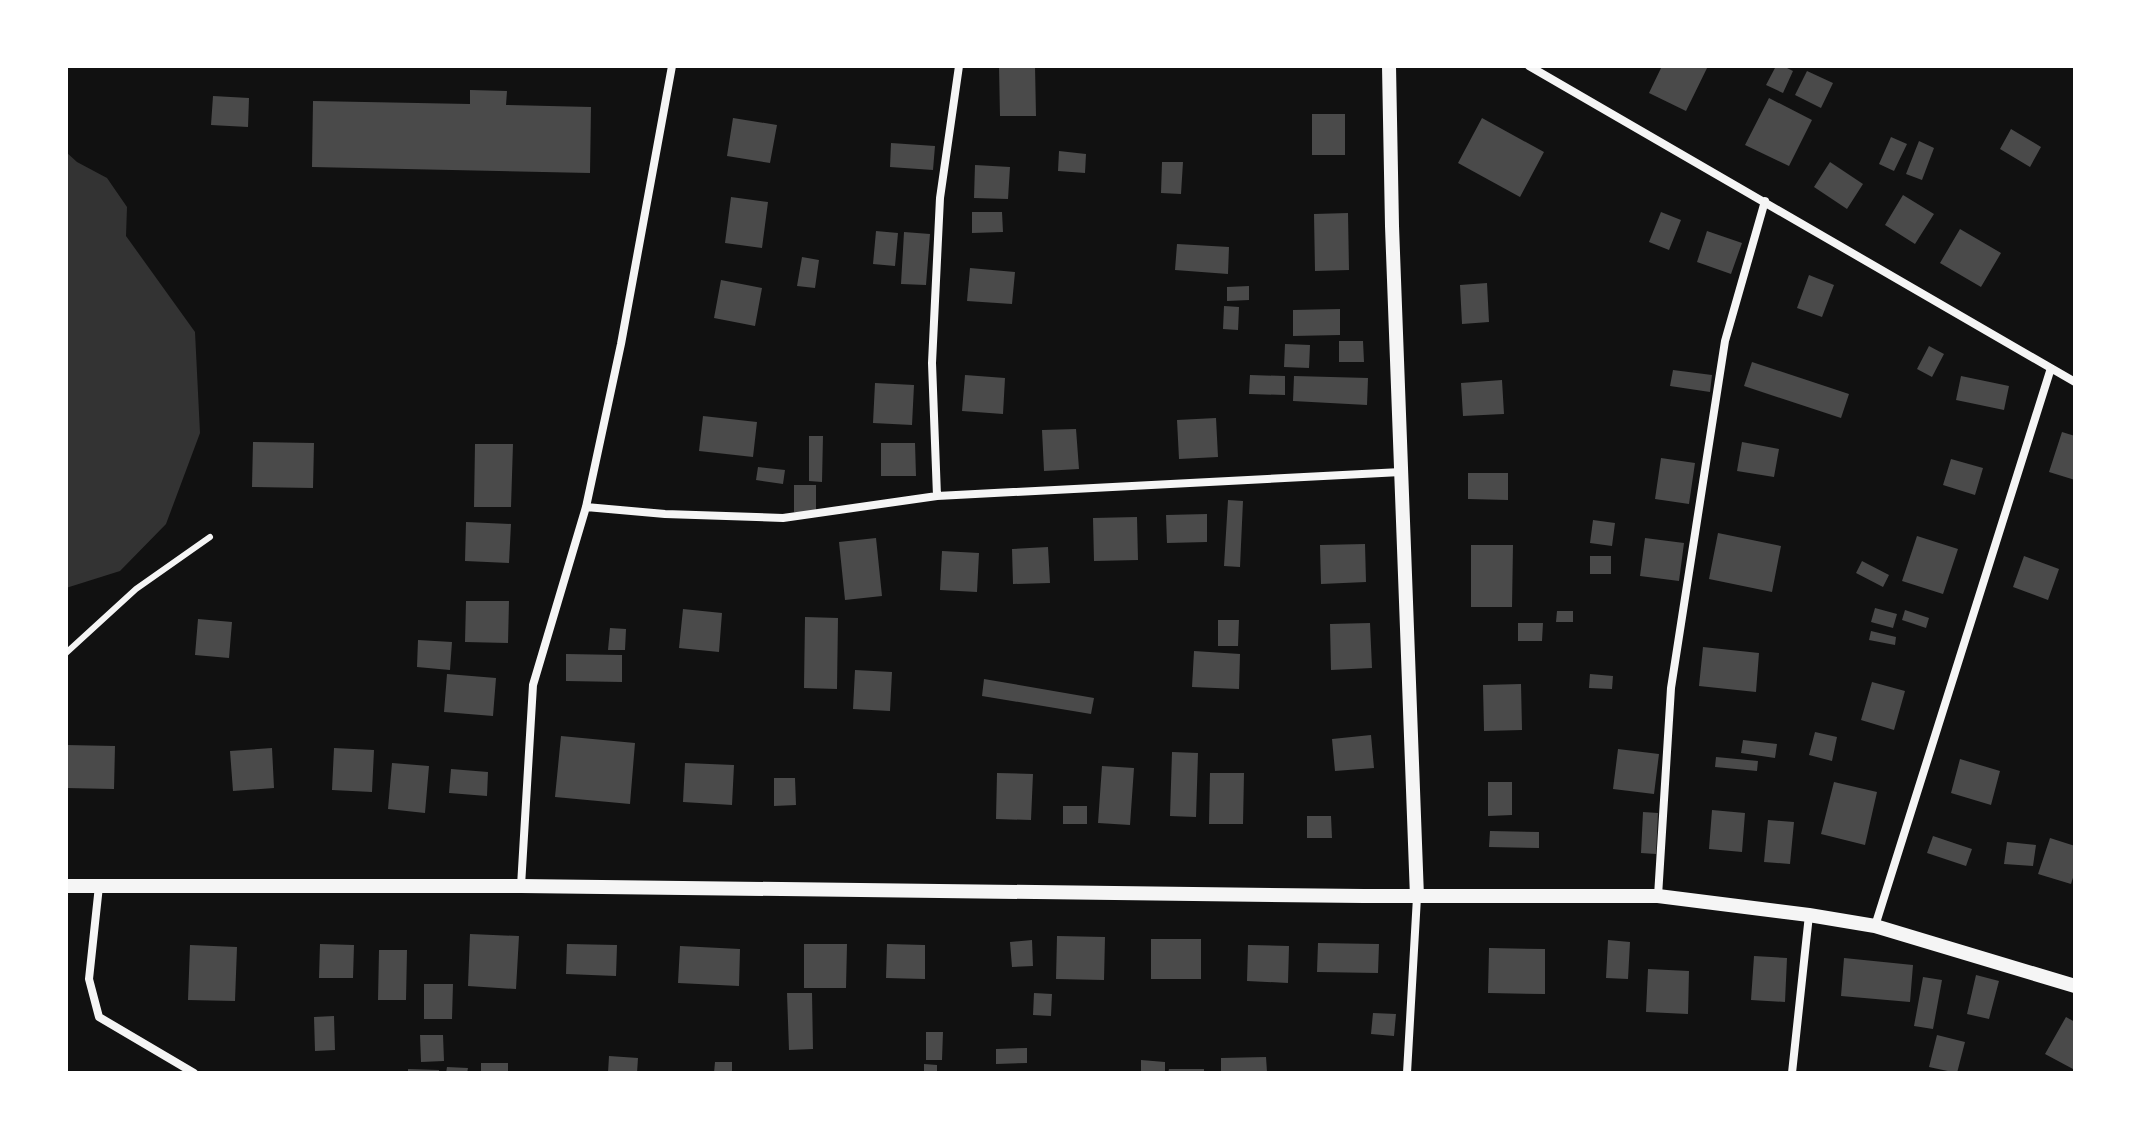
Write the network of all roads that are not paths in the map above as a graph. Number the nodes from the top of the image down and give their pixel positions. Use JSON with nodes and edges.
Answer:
{"nodes":[{"id":1,"x":672,"y":66,"type":"edge"},
{"id":2,"x":959,"y":66,"type":"edge"},
{"id":3,"x":1389,"y":66,"type":"edge"},
{"id":4,"x":1529,"y":66,"type":"edge"},
{"id":5,"x":1765,"y":201,"type":"junction"},
{"id":6,"x":2051,"y":368,"type":"junction"},
{"id":7,"x":2075,"y":382,"type":"edge"},
{"id":8,"x":1401,"y":472,"type":"junction"},
{"id":9,"x":937,"y":496,"type":"junction"},
{"id":10,"x":586,"y":507,"type":"junction"},
{"id":11,"x":210,"y":537,"type":"dead end"},
{"id":12,"x":66,"y":653,"type":"edge"},
{"id":13,"x":66,"y":886,"type":"edge"},
{"id":14,"x":99,"y":886,"type":"junction"},
{"id":15,"x":521,"y":886,"type":"junction"},
{"id":16,"x":1658,"y":896,"type":"junction"},
{"id":17,"x":1417,"y":897,"type":"junction"},
{"id":18,"x":1809,"y":915,"type":"junction"},
{"id":19,"x":1875,"y":926,"type":"junction"},
{"id":20,"x":2075,"y":986,"type":"edge"},
{"id":21,"x":194,"y":1073,"type":"edge"},
{"id":22,"x":1407,"y":1073,"type":"edge"},
{"id":23,"x":1792,"y":1073,"type":"edge"}],
"edges":[{"from":1,"to":10,"type":"street"},
{"from":2,"to":9,"type":"street"},
{"from":3,"to":8,"type":"street"},
{"from":4,"to":5,"type":"street"},
{"from":5,"to":6,"type":"street"},
{"from":5,"to":16,"type":"street"},
{"from":6,"to":7,"type":"street"},
{"from":6,"to":19,"type":"street"},
{"from":8,"to":9,"type":"street"},
{"from":8,"to":17,"type":"street"},
{"from":9,"to":10,"type":"street"},
{"from":10,"to":15,"type":"street"},
{"from":11,"to":12,"type":"lane"},
{"from":13,"to":14,"type":"street"},
{"from":14,"to":15,"type":"street"},
{"from":14,"to":21,"type":"street"},
{"from":15,"to":17,"type":"street"},
{"from":16,"to":17,"type":"street"},
{"from":16,"to":18,"type":"street"},
{"from":17,"to":22,"type":"street"},
{"from":18,"to":19,"type":"street"},
{"from":18,"to":23,"type":"street"},
{"from":19,"to":20,"type":"street"}]}
